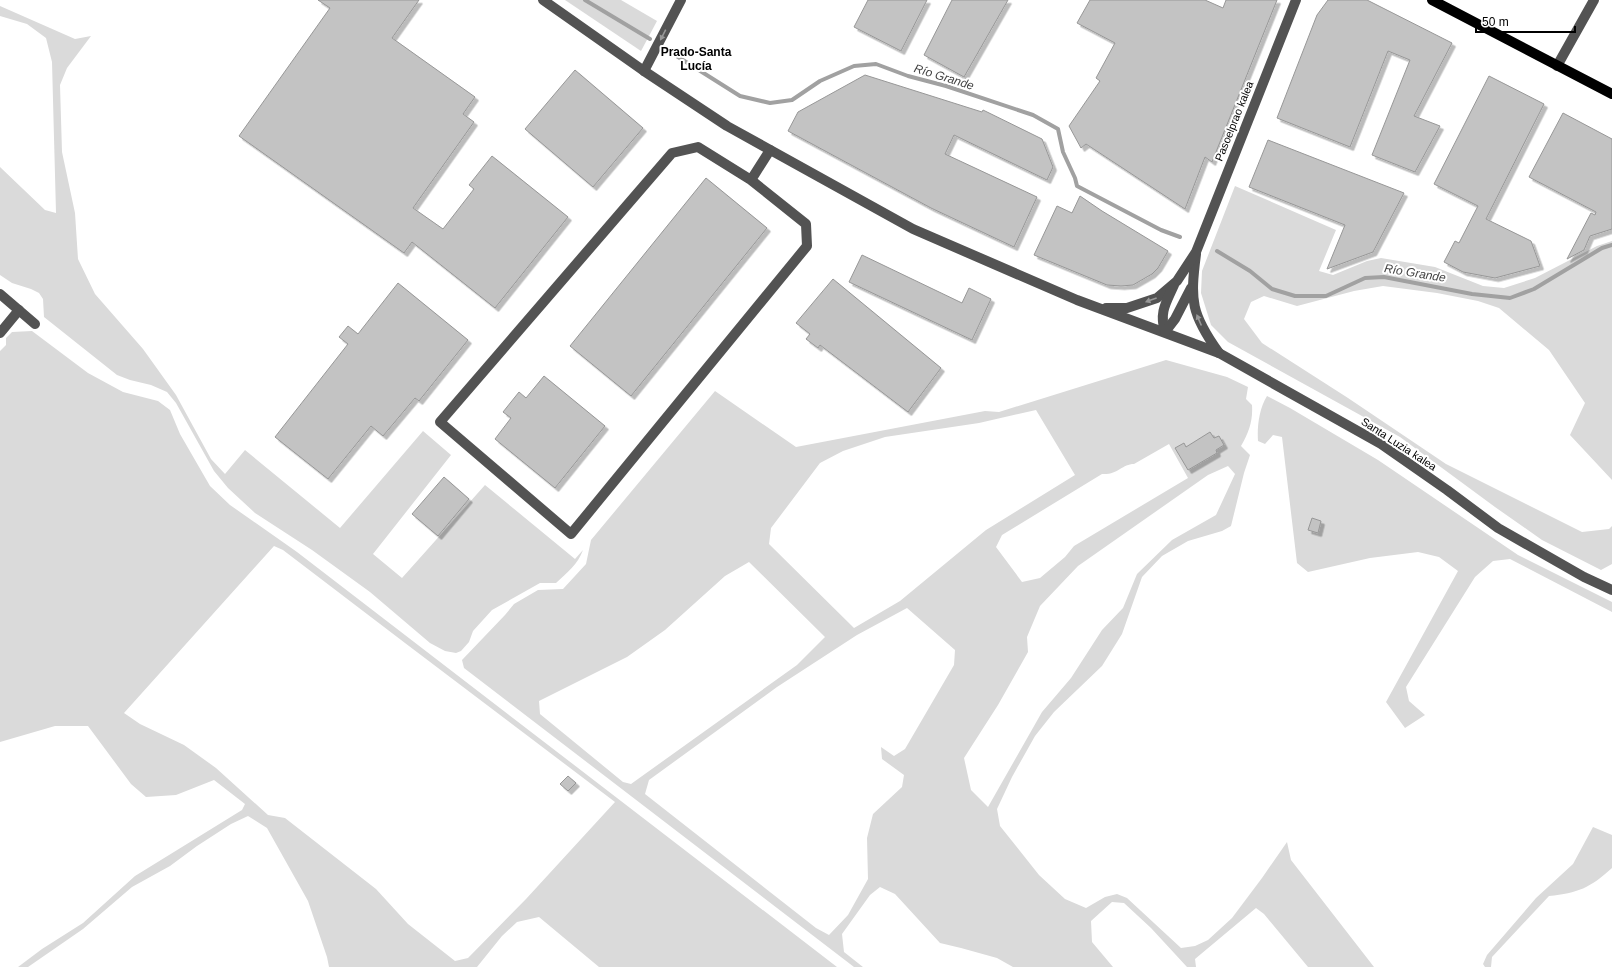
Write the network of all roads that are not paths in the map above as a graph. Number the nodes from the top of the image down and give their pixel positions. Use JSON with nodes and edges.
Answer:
{"nodes":[{"id":1,"x":543,"y":0,"type":"edge"},
{"id":2,"x":681,"y":0,"type":"edge"},
{"id":3,"x":1296,"y":0,"type":"edge"},
{"id":4,"x":1432,"y":0,"type":"edge"},
{"id":5,"x":1594,"y":0,"type":"edge"},
{"id":6,"x":1557,"y":66,"type":"junction"},
{"id":7,"x":644,"y":71,"type":"junction"},
{"id":8,"x":1612,"y":94,"type":"edge"},
{"id":9,"x":770,"y":150,"type":"junction"},
{"id":10,"x":751,"y":180,"type":"junction"},
{"id":11,"x":1196,"y":252,"type":"junction"},
{"id":12,"x":1176,"y":281,"type":"junction"},
{"id":13,"x":1192,"y":286,"type":"junction"},
{"id":14,"x":0,"y":294,"type":"edge"},
{"id":15,"x":1098,"y":308,"type":"junction"},
{"id":16,"x":19,"y":310,"type":"junction"},
{"id":17,"x":35,"y":324,"type":"dead end"},
{"id":18,"x":1165,"y":332,"type":"junction"},
{"id":19,"x":0,"y":333,"type":"edge"},
{"id":20,"x":1219,"y":353,"type":"junction"},
{"id":21,"x":1612,"y":590,"type":"edge"}],
"edges":[{"from":1,"to":7,"type":"street","name":"Santa Luzia kalea"},
{"from":2,"to":7,"type":"street","one_way":true},
{"from":3,"to":11,"type":"street","name":"Pasoelprao kalea"},
{"from":4,"to":6,"type":"main road"},
{"from":5,"to":6,"type":"street"},
{"from":6,"to":8,"type":"main road"},
{"from":7,"to":9,"type":"street","name":"Santa Luzia kalea"},
{"from":9,"to":10,"type":"street"},
{"from":9,"to":15,"type":"street","name":"Santa Luzia kalea"},
{"from":10,"to":10,"type":"street"},
{"from":11,"to":12,"type":"street"},
{"from":11,"to":13,"type":"street"},
{"from":12,"to":15,"type":"street","one_way":true},
{"from":12,"to":18,"type":"street"},
{"from":13,"to":18,"type":"street"},
{"from":20,"to":13,"type":"street","one_way":true},
{"from":14,"to":16,"type":"street"},
{"from":15,"to":18,"type":"street","name":"Santa Luzia kalea"},
{"from":16,"to":17,"type":"street"},
{"from":16,"to":19,"type":"street"},
{"from":18,"to":20,"type":"street","name":"Santa Luzia kalea"},
{"from":20,"to":21,"type":"street","name":"Santa Luzia kalea"}]}
